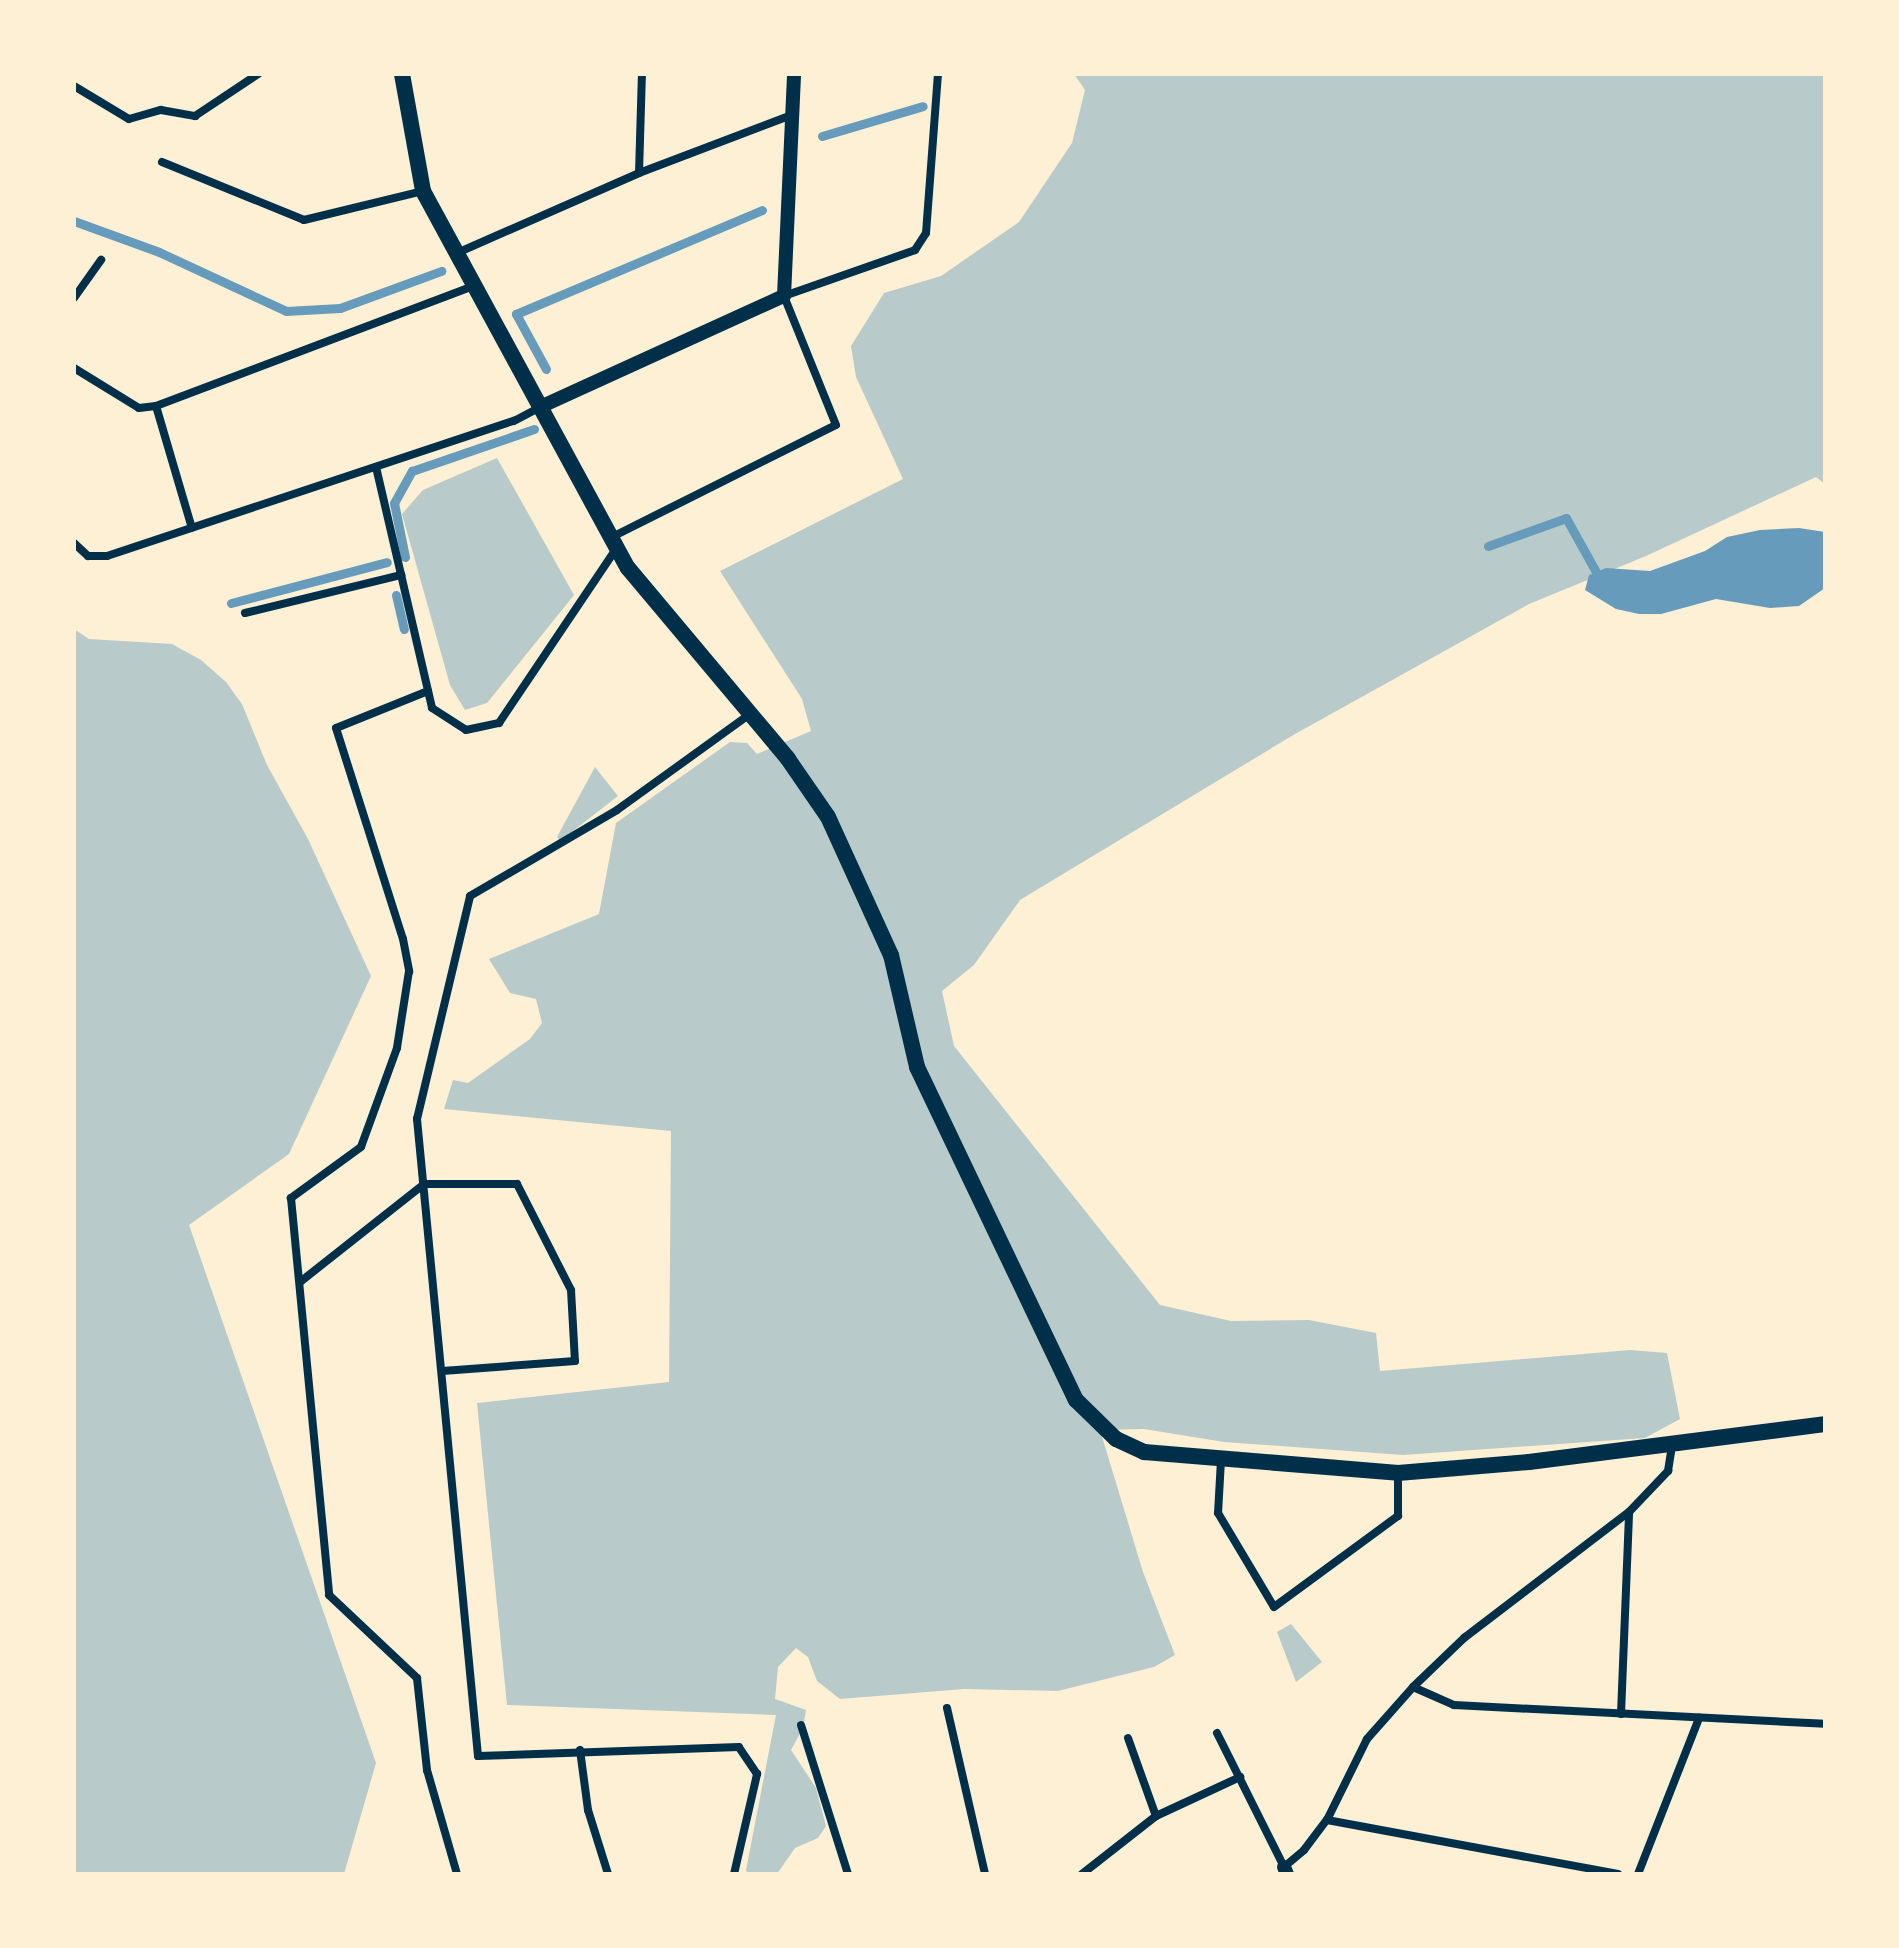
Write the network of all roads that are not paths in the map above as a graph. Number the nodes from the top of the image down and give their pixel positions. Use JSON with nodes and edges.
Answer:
{"nodes":[{"id":1,"x":258,"y":74,"type":"edge"},
{"id":2,"x":402,"y":74,"type":"edge"},
{"id":3,"x":642,"y":74,"type":"edge"},
{"id":4,"x":794,"y":74,"type":"edge"},
{"id":5,"x":938,"y":74,"type":"edge"},
{"id":6,"x":74,"y":86,"type":"edge"},
{"id":7,"x":792,"y":114,"type":"junction"},
{"id":8,"x":162,"y":162,"type":"dead end"},
{"id":9,"x":639,"y":173,"type":"junction"},
{"id":10,"x":423,"y":191,"type":"junction"},
{"id":11,"x":456,"y":253,"type":"junction"},
{"id":12,"x":101,"y":260,"type":"dead end"},
{"id":13,"x":475,"y":286,"type":"junction"},
{"id":14,"x":784,"y":296,"type":"junction"},
{"id":15,"x":74,"y":298,"type":"edge"},
{"id":16,"x":74,"y":368,"type":"edge"},
{"id":17,"x":156,"y":406,"type":"junction"},
{"id":18,"x":540,"y":407,"type":"junction"},
{"id":19,"x":376,"y":467,"type":"junction"},
{"id":20,"x":192,"y":528,"type":"junction"},
{"id":21,"x":614,"y":542,"type":"junction"},
{"id":22,"x":74,"y":543,"type":"edge"},
{"id":23,"x":401,"y":575,"type":"junction"},
{"id":24,"x":245,"y":613,"type":"dead end"},
{"id":25,"x":428,"y":691,"type":"junction"},
{"id":26,"x":750,"y":714,"type":"junction"},
{"id":27,"x":424,"y":1184,"type":"junction"},
{"id":28,"x":300,"y":1282,"type":"junction"},
{"id":29,"x":442,"y":1371,"type":"junction"},
{"id":30,"x":1825,"y":1424,"type":"edge"},
{"id":31,"x":1672,"y":1445,"type":"junction"},
{"id":32,"x":1221,"y":1460,"type":"junction"},
{"id":33,"x":1398,"y":1473,"type":"junction"},
{"id":34,"x":1629,"y":1512,"type":"junction"},
{"id":35,"x":1413,"y":1687,"type":"junction"},
{"id":36,"x":947,"y":1708,"type":"dead end"},
{"id":37,"x":1621,"y":1714,"type":"junction"},
{"id":38,"x":1699,"y":1718,"type":"junction"},
{"id":39,"x":1825,"y":1724,"type":"edge"},
{"id":40,"x":801,"y":1725,"type":"dead end"},
{"id":41,"x":1217,"y":1733,"type":"dead end"},
{"id":42,"x":1128,"y":1738,"type":"dead end"},
{"id":43,"x":580,"y":1750,"type":"junction"},
{"id":44,"x":1240,"y":1777,"type":"junction"},
{"id":45,"x":1156,"y":1816,"type":"junction"},
{"id":46,"x":1327,"y":1820,"type":"junction"},
{"id":47,"x":1286,"y":1871,"type":"edge"},
{"id":48,"x":457,"y":1874,"type":"edge"},
{"id":49,"x":608,"y":1874,"type":"edge"},
{"id":50,"x":734,"y":1874,"type":"edge"},
{"id":51,"x":848,"y":1874,"type":"edge"},
{"id":52,"x":985,"y":1874,"type":"edge"},
{"id":53,"x":1082,"y":1874,"type":"edge"},
{"id":54,"x":1618,"y":1874,"type":"edge"},
{"id":55,"x":1638,"y":1874,"type":"edge"}],
"edges":[{"from":1,"to":6,"type":"street"},
{"from":2,"to":10,"type":"main road"},
{"from":3,"to":9,"type":"street"},
{"from":4,"to":7,"type":"street"},
{"from":5,"to":14,"type":"street"},
{"from":7,"to":9,"type":"street"},
{"from":7,"to":14,"type":"street"},
{"from":8,"to":10,"type":"street"},
{"from":9,"to":11,"type":"street"},
{"from":10,"to":11,"type":"main road"},
{"from":11,"to":13,"type":"main road"},
{"from":12,"to":15,"type":"street"},
{"from":13,"to":17,"type":"street"},
{"from":13,"to":18,"type":"main road"},
{"from":14,"to":18,"type":"street"},
{"from":14,"to":21,"type":"street"},
{"from":16,"to":17,"type":"street"},
{"from":17,"to":20,"type":"street"},
{"from":18,"to":19,"type":"street"},
{"from":18,"to":21,"type":"main road"},
{"from":19,"to":20,"type":"street"},
{"from":19,"to":23,"type":"street"},
{"from":20,"to":22,"type":"street"},
{"from":21,"to":25,"type":"street"},
{"from":21,"to":26,"type":"main road"},
{"from":23,"to":24,"type":"street"},
{"from":23,"to":25,"type":"street"},
{"from":25,"to":28,"type":"street"},
{"from":26,"to":27,"type":"street"},
{"from":26,"to":32,"type":"main road"},
{"from":27,"to":28,"type":"street"},
{"from":27,"to":29,"type":"street"},
{"from":27,"to":29,"type":"street"},
{"from":28,"to":48,"type":"street"},
{"from":29,"to":43,"type":"street"},
{"from":30,"to":31,"type":"main road"},
{"from":31,"to":33,"type":"main road"},
{"from":31,"to":34,"type":"street"},
{"from":32,"to":33,"type":"main road"},
{"from":32,"to":33,"type":"street"},
{"from":34,"to":35,"type":"street"},
{"from":34,"to":37,"type":"street"},
{"from":35,"to":37,"type":"street"},
{"from":35,"to":46,"type":"street"},
{"from":36,"to":52,"type":"street"},
{"from":37,"to":38,"type":"street"},
{"from":38,"to":39,"type":"street"},
{"from":38,"to":55,"type":"street"},
{"from":40,"to":51,"type":"street"},
{"from":41,"to":44,"type":"street"},
{"from":42,"to":45,"type":"street"},
{"from":43,"to":49,"type":"street"},
{"from":43,"to":50,"type":"street"},
{"from":44,"to":45,"type":"street"},
{"from":44,"to":47,"type":"street"},
{"from":45,"to":53,"type":"street"},
{"from":46,"to":47,"type":"street"},
{"from":46,"to":54,"type":"street"}]}
